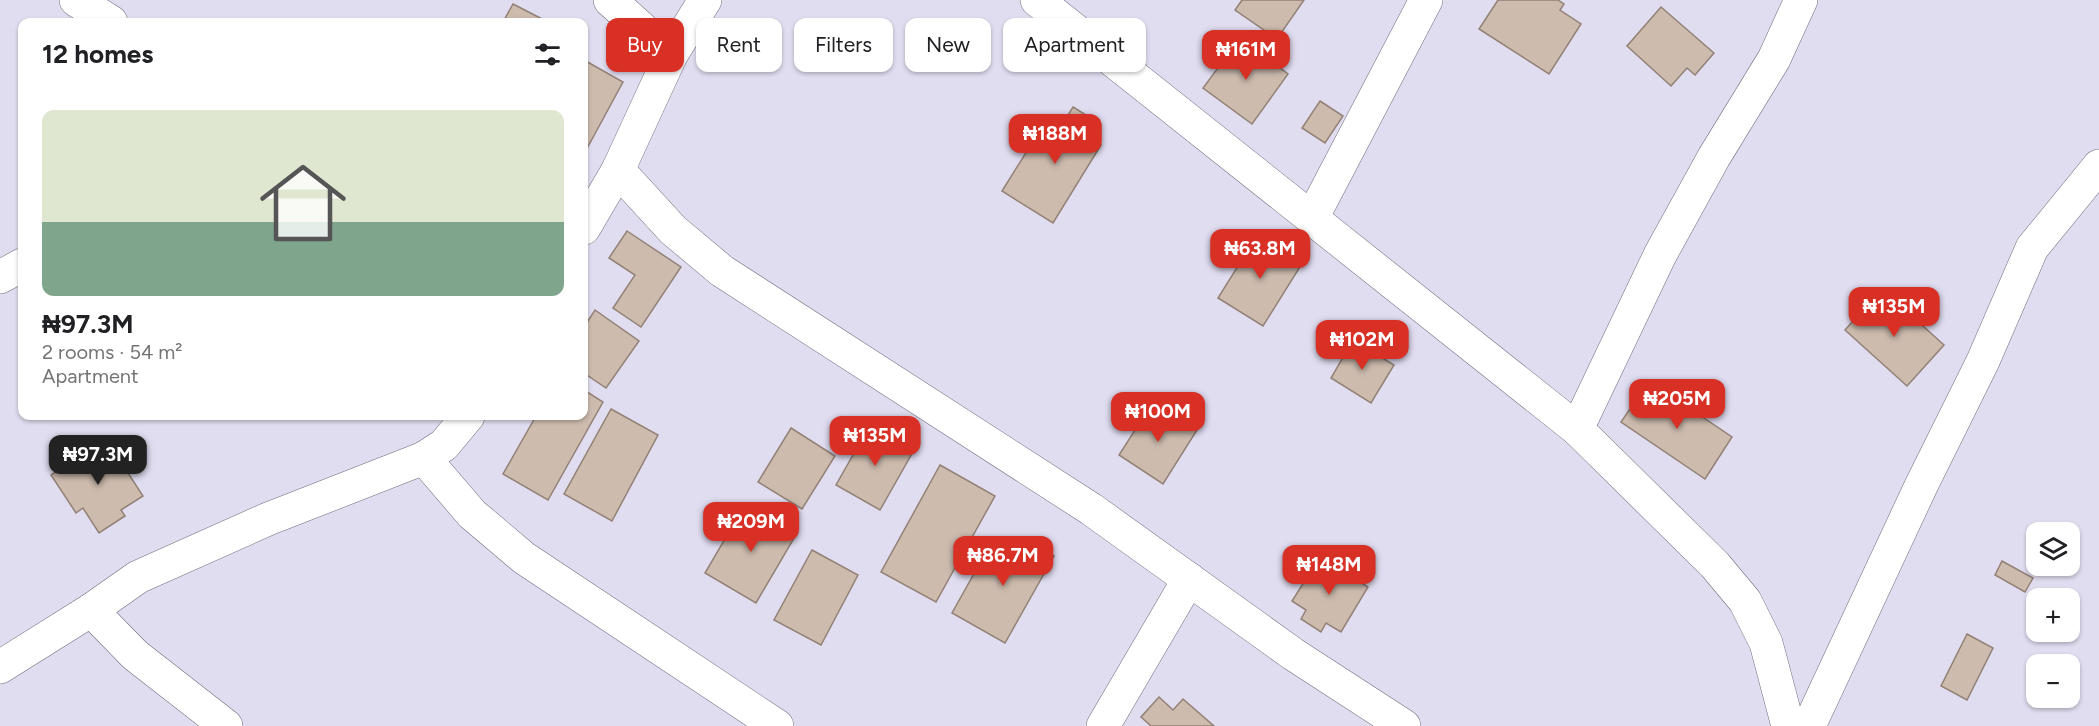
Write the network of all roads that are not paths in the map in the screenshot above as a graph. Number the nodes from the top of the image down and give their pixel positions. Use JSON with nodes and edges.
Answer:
{"nodes":[{"id":1,"x":76,"y":0,"type":"edge"},
{"id":2,"x":610,"y":0,"type":"edge"},
{"id":3,"x":705,"y":0,"type":"edge"},
{"id":4,"x":1037,"y":0,"type":"edge"},
{"id":5,"x":1426,"y":0,"type":"edge"},
{"id":6,"x":1802,"y":0,"type":"edge"},
{"id":7,"x":105,"y":18,"type":"edge"},
{"id":8,"x":630,"y":18,"type":"edge"},
{"id":9,"x":684,"y":34,"type":"edge"},
{"id":10,"x":663,"y":72,"type":"edge"},
{"id":11,"x":2099,"y":166,"type":"edge"},
{"id":12,"x":618,"y":170,"type":"junction"},
{"id":13,"x":1312,"y":218,"type":"junction"},
{"id":14,"x":588,"y":221,"type":"edge"},
{"id":15,"x":18,"y":267,"type":"edge"},
{"id":16,"x":0,"y":277,"type":"edge"},
{"id":17,"x":465,"y":420,"type":"edge"},
{"id":18,"x":1578,"y":429,"type":"junction"},
{"id":19,"x":424,"y":458,"type":"junction"},
{"id":20,"x":1189,"y":579,"type":"junction"},
{"id":21,"x":91,"y":610,"type":"junction"},
{"id":22,"x":0,"y":667,"type":"edge"},
{"id":23,"x":226,"y":726,"type":"edge"},
{"id":24,"x":777,"y":726,"type":"edge"},
{"id":25,"x":1103,"y":726,"type":"edge"},
{"id":26,"x":1404,"y":726,"type":"edge"},
{"id":27,"x":1788,"y":726,"type":"edge"},
{"id":28,"x":1809,"y":726,"type":"edge"}],
"edges":[{"from":1,"to":7,"type":"street"},
{"from":2,"to":8,"type":"street"},
{"from":3,"to":9,"type":"street"},
{"from":4,"to":13,"type":"street"},
{"from":5,"to":13,"type":"street"},
{"from":6,"to":18,"type":"street"},
{"from":10,"to":12,"type":"street"},
{"from":11,"to":28,"type":"street"},
{"from":12,"to":14,"type":"street"},
{"from":12,"to":20,"type":"street"},
{"from":13,"to":18,"type":"street"},
{"from":15,"to":16,"type":"street"},
{"from":17,"to":19,"type":"street"},
{"from":18,"to":27,"type":"street"},
{"from":19,"to":21,"type":"street"},
{"from":19,"to":24,"type":"street"},
{"from":20,"to":25,"type":"street"},
{"from":20,"to":26,"type":"street"},
{"from":21,"to":22,"type":"street"},
{"from":21,"to":23,"type":"street"}]}
